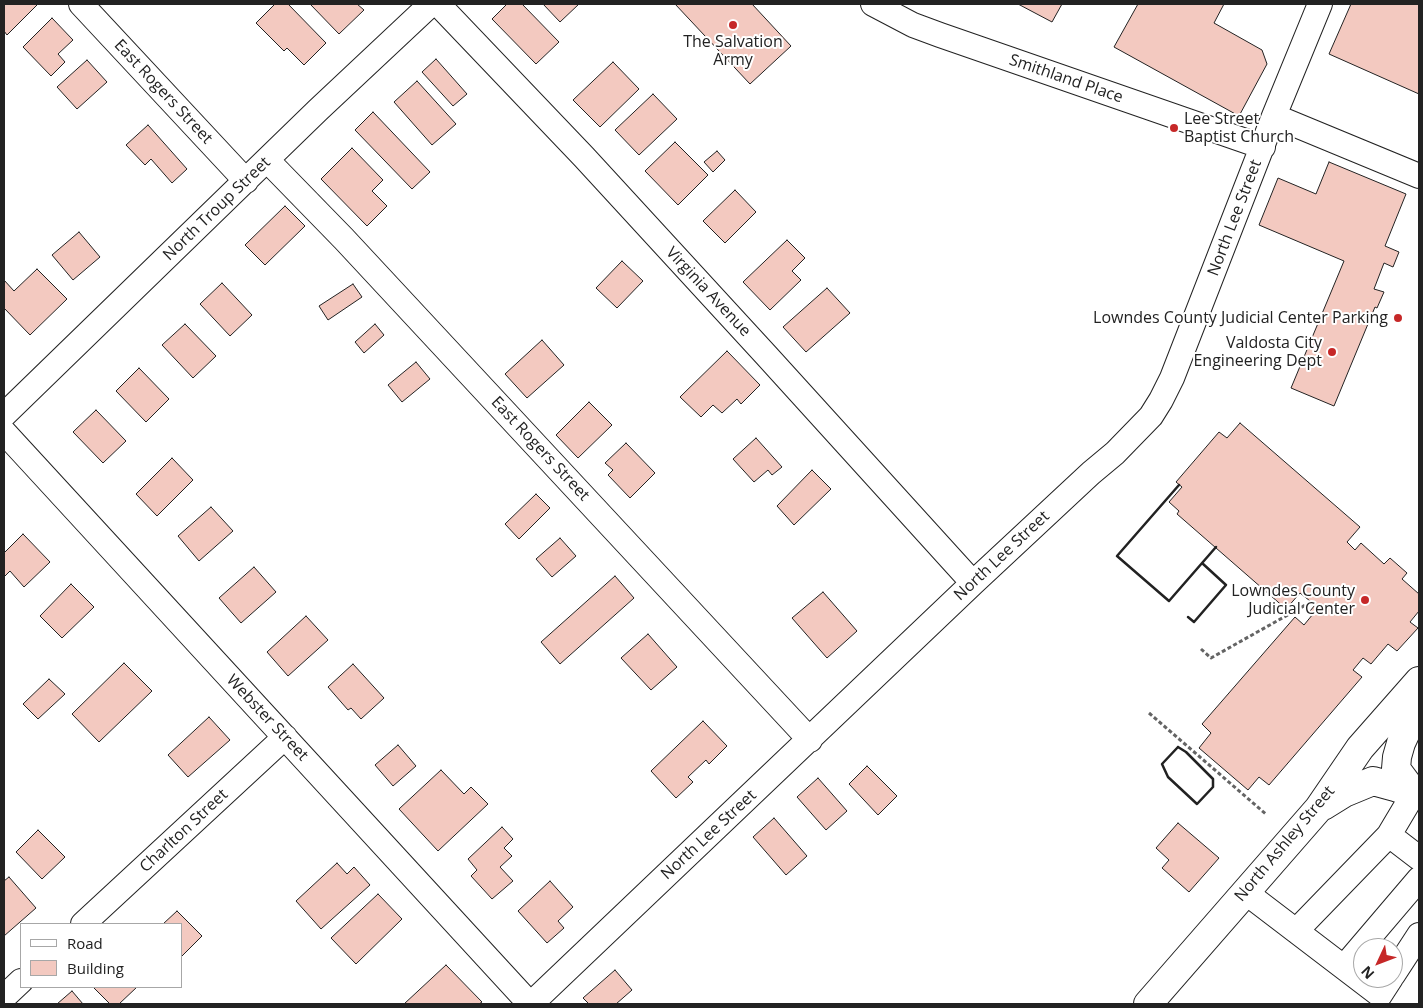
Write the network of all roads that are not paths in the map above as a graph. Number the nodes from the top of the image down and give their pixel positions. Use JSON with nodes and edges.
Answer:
{"nodes":[{"id":1,"x":80,"y":4,"type":"edge"},
{"id":2,"x":431,"y":4,"type":"edge"},
{"id":3,"x":438,"y":4,"type":"edge"},
{"id":4,"x":873,"y":4,"type":"edge"},
{"id":5,"x":1320,"y":4,"type":"edge"},
{"id":6,"x":1274,"y":116,"type":"junction"},
{"id":7,"x":1263,"y":146,"type":"junction"},
{"id":8,"x":267,"y":160,"type":"junction"},
{"id":9,"x":1417,"y":169,"type":"edge"},
{"id":10,"x":246,"y":181,"type":"junction"},
{"id":11,"x":4,"y":415,"type":"edge"},
{"id":12,"x":4,"y":432,"type":"edge"},
{"id":13,"x":974,"y":583,"type":"junction"},
{"id":14,"x":1419,"y":681,"type":"edge"},
{"id":15,"x":1419,"y":698,"type":"edge"},
{"id":16,"x":285,"y":737,"type":"junction"},
{"id":17,"x":810,"y":740,"type":"junction"},
{"id":18,"x":1417,"y":794,"type":"edge"},
{"id":19,"x":1319,"y":808,"type":"junction"},
{"id":20,"x":1389,"y":835,"type":"junction"},
{"id":21,"x":1419,"y":858,"type":"edge"},
{"id":22,"x":1419,"y":878,"type":"edge"},
{"id":23,"x":1245,"y":892,"type":"junction"},
{"id":24,"x":84,"y":923,"type":"edge"},
{"id":25,"x":1296,"y":931,"type":"junction"},
{"id":26,"x":1419,"y":935,"type":"edge"},
{"id":27,"x":1403,"y":960,"type":"edge"},
{"id":28,"x":1344,"y":968,"type":"junction"},
{"id":29,"x":1353,"y":975,"type":"edge"},
{"id":30,"x":20,"y":982,"type":"edge"},
{"id":31,"x":1371,"y":988,"type":"edge"},
{"id":32,"x":1385,"y":988,"type":"edge"},
{"id":33,"x":4,"y":997,"type":"edge"},
{"id":34,"x":531,"y":1004,"type":"edge"},
{"id":35,"x":1148,"y":1004,"type":"edge"}],
"edges":[{"from":1,"to":10,"type":"street","name":"East Rogers Street"},
{"from":2,"to":8,"type":"street","name":"North Troup Street"},
{"from":3,"to":13,"type":"street","name":"Virginia Avenue"},
{"from":4,"to":7,"type":"street","name":"Smithland Place"},
{"from":5,"to":6,"type":"street","name":"North Lee Street"},
{"from":6,"to":7,"type":"street","name":"North Lee Street"},
{"from":6,"to":9,"type":"street"},
{"from":7,"to":13,"type":"street","name":"North Lee Street"},
{"from":8,"to":10,"type":"street","name":"North Troup Street"},
{"from":8,"to":17,"type":"street","name":"East Rogers Street"},
{"from":10,"to":11,"type":"street","name":"North Troup Street"},
{"from":12,"to":16,"type":"street","name":"Webster Street"},
{"from":13,"to":17,"type":"street","name":"North Lee Street"},
{"from":14,"to":19,"type":"main road","name":"North Ashley Street"},
{"from":15,"to":18,"type":"main road"},
{"from":16,"to":24,"type":"street","name":"Charlton Street"},
{"from":16,"to":34,"type":"street","name":"Webster Street"},
{"from":17,"to":34,"type":"street","name":"North Lee Street"},
{"from":18,"to":19,"type":"main road"},
{"from":18,"to":20,"type":"street"},
{"from":19,"to":23,"type":"main road","name":"North Ashley Street"},
{"from":20,"to":21,"type":"street"},
{"from":20,"to":25,"type":"street"},
{"from":22,"to":28,"type":"street"},
{"from":23,"to":25,"type":"street"},
{"from":23,"to":35,"type":"main road","name":"North Ashley Street"},
{"from":25,"to":28,"type":"street"},
{"from":26,"to":27,"type":"street"},
{"from":28,"to":29,"type":"street"},
{"from":30,"to":33,"type":"street"},
{"from":31,"to":32,"type":"street"}]}
